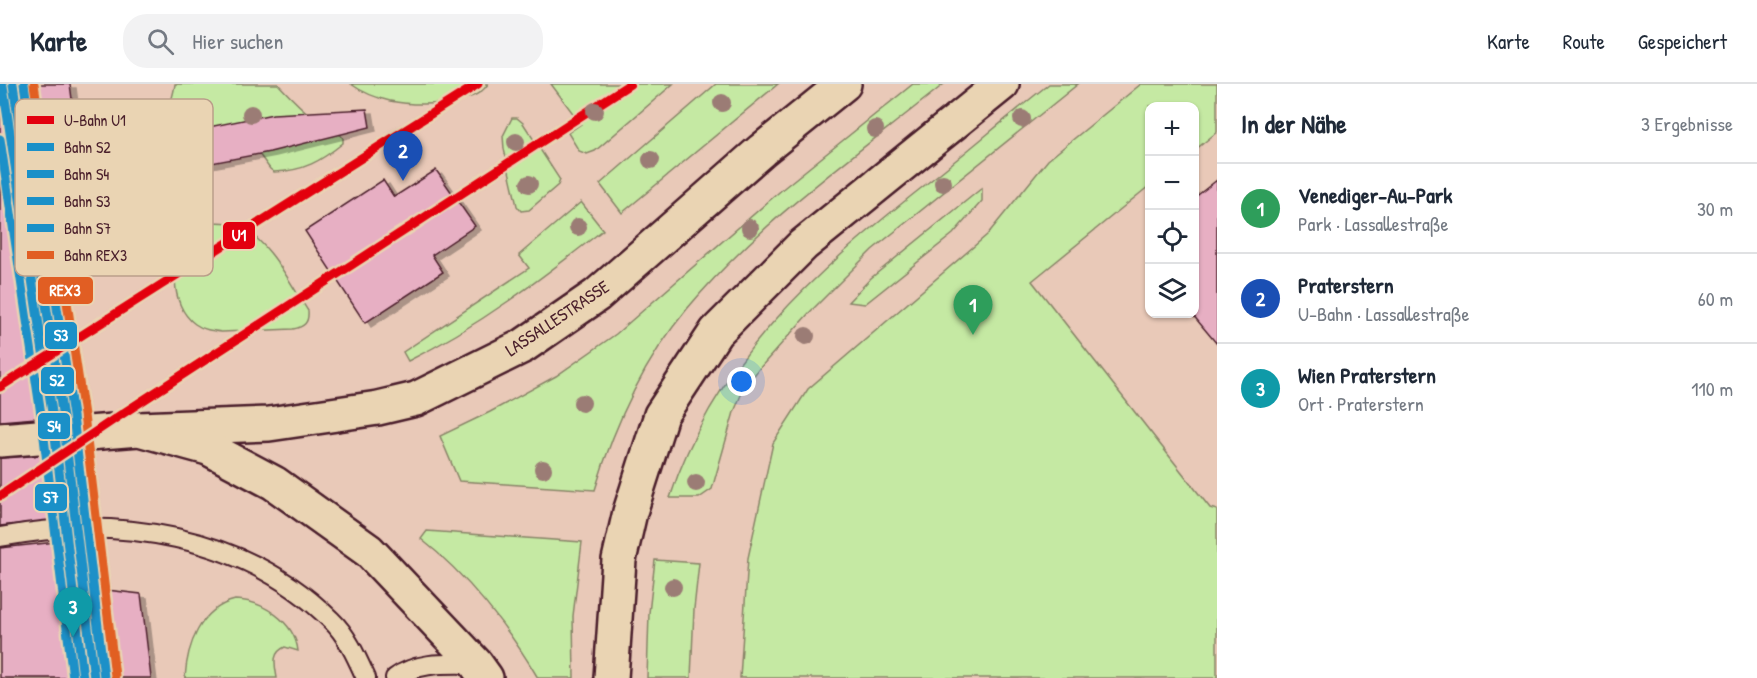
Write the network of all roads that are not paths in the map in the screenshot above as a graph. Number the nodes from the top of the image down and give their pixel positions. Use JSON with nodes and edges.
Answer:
{"nodes":[{"id":1,"x":844,"y":84,"type":"edge"},
{"id":2,"x":1002,"y":84,"type":"edge"},
{"id":3,"x":139,"y":429,"type":"junction"},
{"id":4,"x":0,"y":440,"type":"edge"},
{"id":5,"x":0,"y":537,"type":"edge"},
{"id":6,"x":481,"y":671,"type":"edge"},
{"id":7,"x":366,"y":678,"type":"edge"},
{"id":8,"x":395,"y":678,"type":"edge"},
{"id":9,"x":611,"y":678,"type":"edge"}],
"edges":[{"from":1,"to":3,"type":"main road","name":"LASSALLESTRASSE"},
{"from":2,"to":9,"type":"main road"},
{"from":3,"to":4,"type":"main road","name":"LASSALLESTRASSE"},
{"from":3,"to":6,"type":"main road"},
{"from":5,"to":7,"type":"lane"},
{"from":6,"to":8,"type":"lane"}]}
